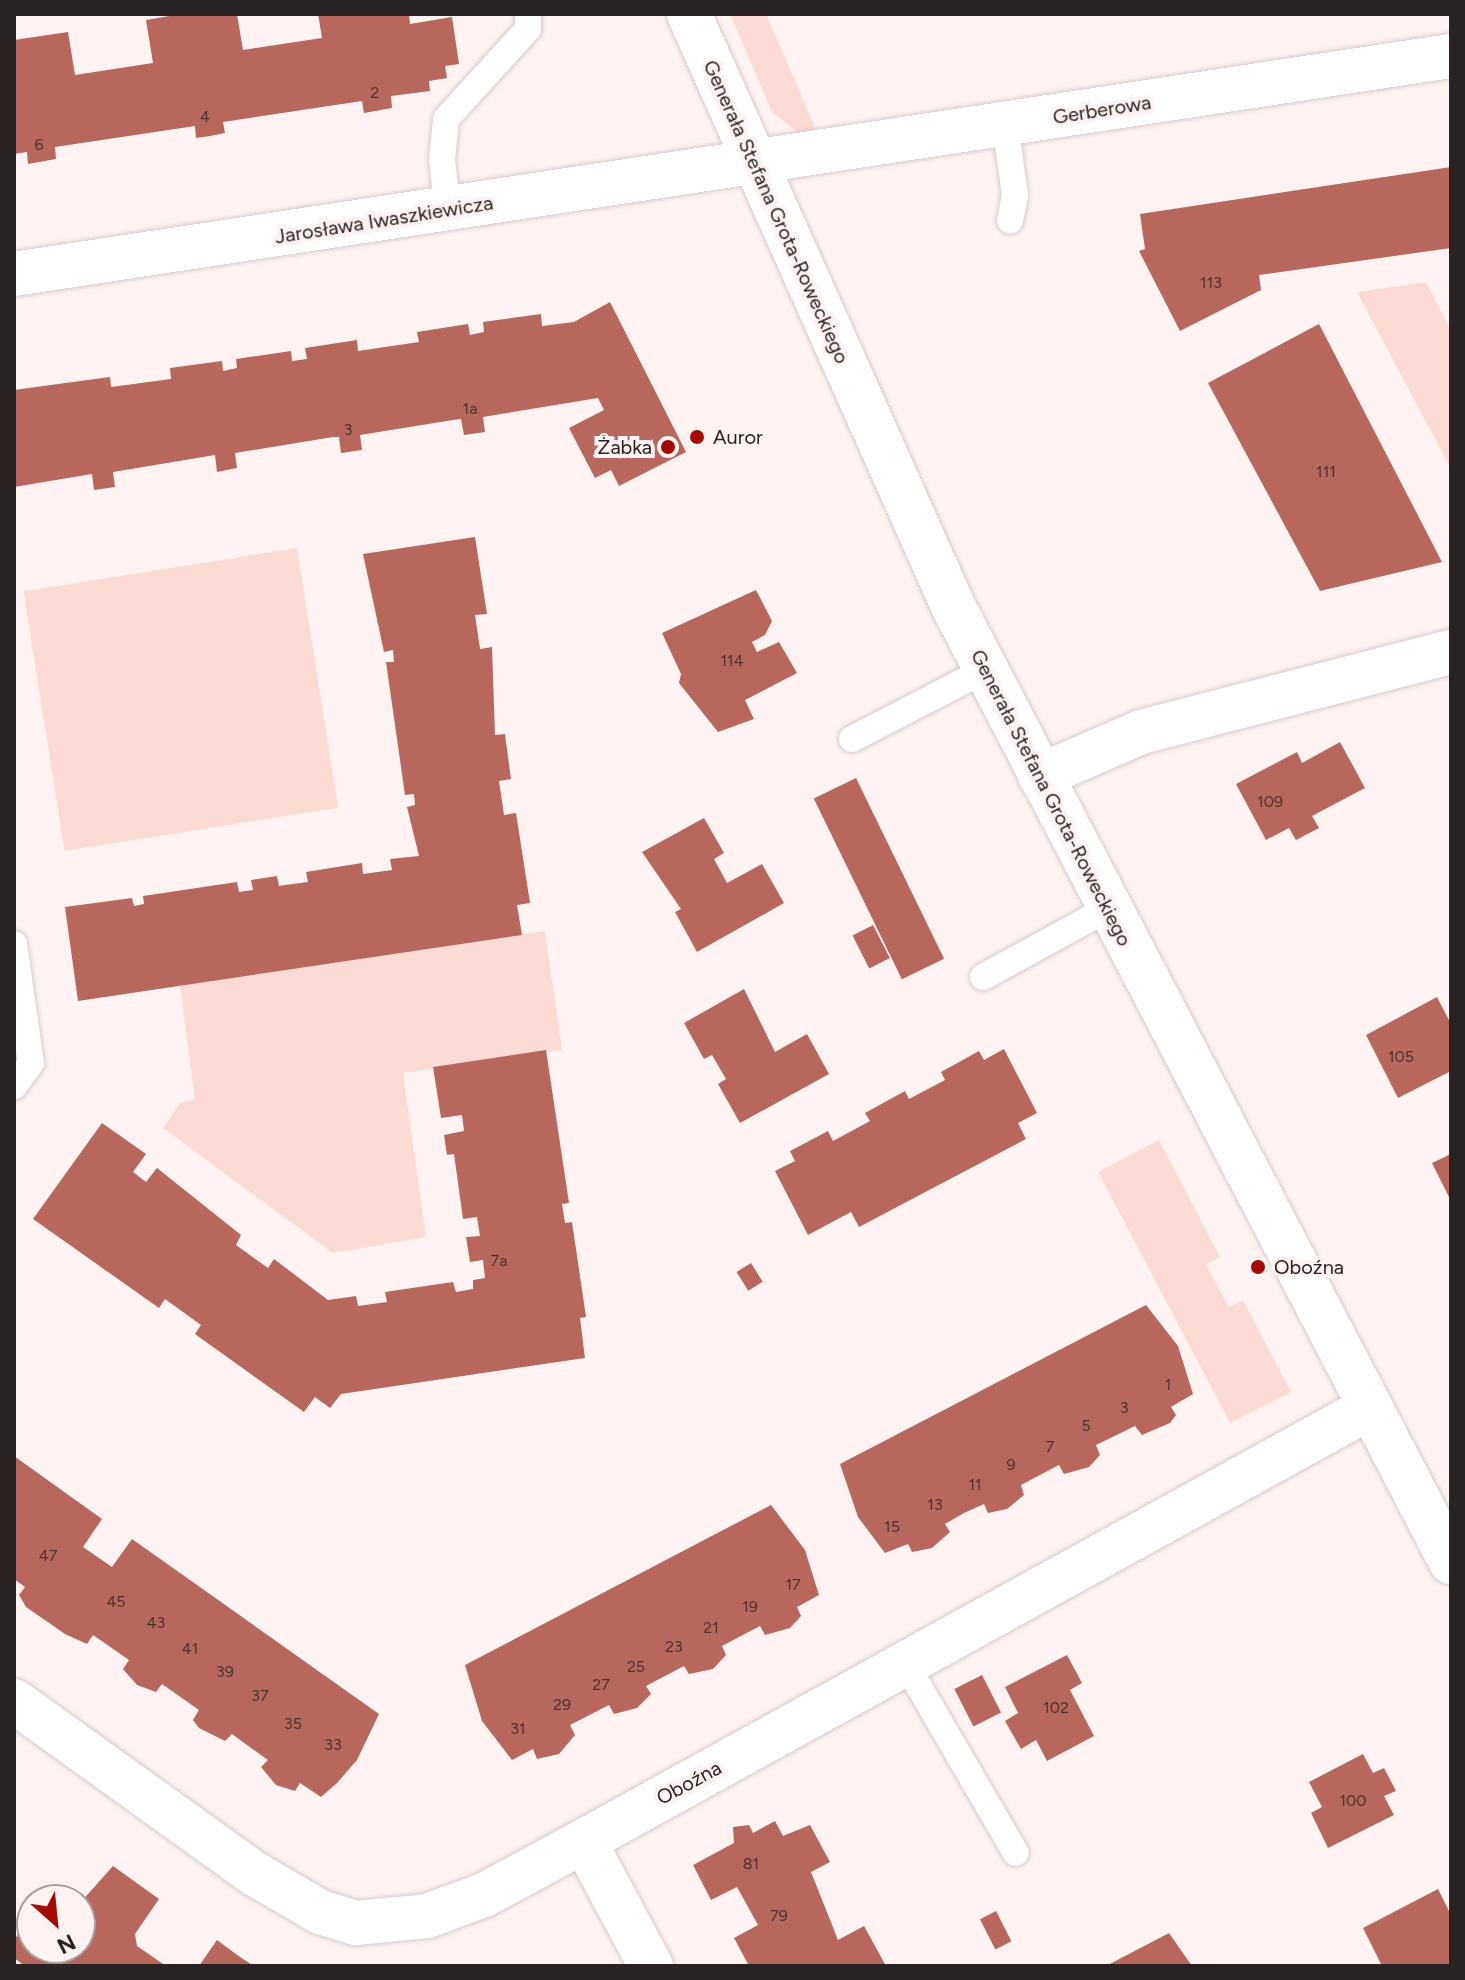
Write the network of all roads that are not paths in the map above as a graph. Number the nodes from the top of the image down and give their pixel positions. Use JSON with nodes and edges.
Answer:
{"nodes":[{"id":1,"x":528,"y":14,"type":"edge"},
{"id":2,"x":689,"y":14,"type":"edge"},
{"id":3,"x":1451,"y":56,"type":"edge"},
{"id":4,"x":1005,"y":124,"type":"junction"},
{"id":5,"x":754,"y":164,"type":"junction"},
{"id":6,"x":448,"y":211,"type":"junction"},
{"id":7,"x":1010,"y":221,"type":"dead end"},
{"id":8,"x":14,"y":274,"type":"edge"},
{"id":9,"x":1451,"y":652,"type":"edge"},
{"id":10,"x":985,"y":670,"type":"junction"},
{"id":11,"x":852,"y":739,"type":"dead end"},
{"id":12,"x":1040,"y":776,"type":"junction"},
{"id":13,"x":1107,"y":909,"type":"junction"},
{"id":14,"x":14,"y":944,"type":"edge"},
{"id":15,"x":983,"y":977,"type":"dead end"},
{"id":16,"x":14,"y":1086,"type":"edge"},
{"id":17,"x":1369,"y":1408,"type":"junction"},
{"id":18,"x":1451,"y":1562,"type":"edge"},
{"id":19,"x":907,"y":1666,"type":"junction"},
{"id":20,"x":14,"y":1701,"type":"edge"},
{"id":21,"x":584,"y":1841,"type":"junction"},
{"id":22,"x":1016,"y":1853,"type":"dead end"},
{"id":23,"x":651,"y":1966,"type":"edge"}],
"edges":[{"from":1,"to":6,"type":"lane"},
{"from":2,"to":5,"type":"street","name":"Generała Stefana Grota-Roweckiego"},
{"from":3,"to":4,"type":"street","name":"Gerberowa"},
{"from":4,"to":5,"type":"street","name":"Gerberowa"},
{"from":4,"to":7,"type":"lane"},
{"from":5,"to":6,"type":"street","name":"Jarosława Iwaszkiewicza"},
{"from":5,"to":10,"type":"street","name":"Generała Stefana Grota-Roweckiego"},
{"from":6,"to":8,"type":"street","name":"Jarosława Iwaszkiewicza"},
{"from":9,"to":12,"type":"street"},
{"from":10,"to":11,"type":"lane"},
{"from":10,"to":12,"type":"street","name":"Generała Stefana Grota-Roweckiego"},
{"from":12,"to":13,"type":"street","name":"Generała Stefana Grota-Roweckiego"},
{"from":13,"to":15,"type":"lane"},
{"from":13,"to":17,"type":"street","name":"Generała Stefana Grota-Roweckiego"},
{"from":14,"to":16,"type":"lane"},
{"from":17,"to":18,"type":"street","name":"Generała Stefana Grota-Roweckiego"},
{"from":17,"to":19,"type":"street","name":"Oboźna"},
{"from":19,"to":21,"type":"street","name":"Oboźna"},
{"from":19,"to":22,"type":"lane"},
{"from":20,"to":21,"type":"street","name":"Oboźna"},
{"from":21,"to":23,"type":"street"}]}
